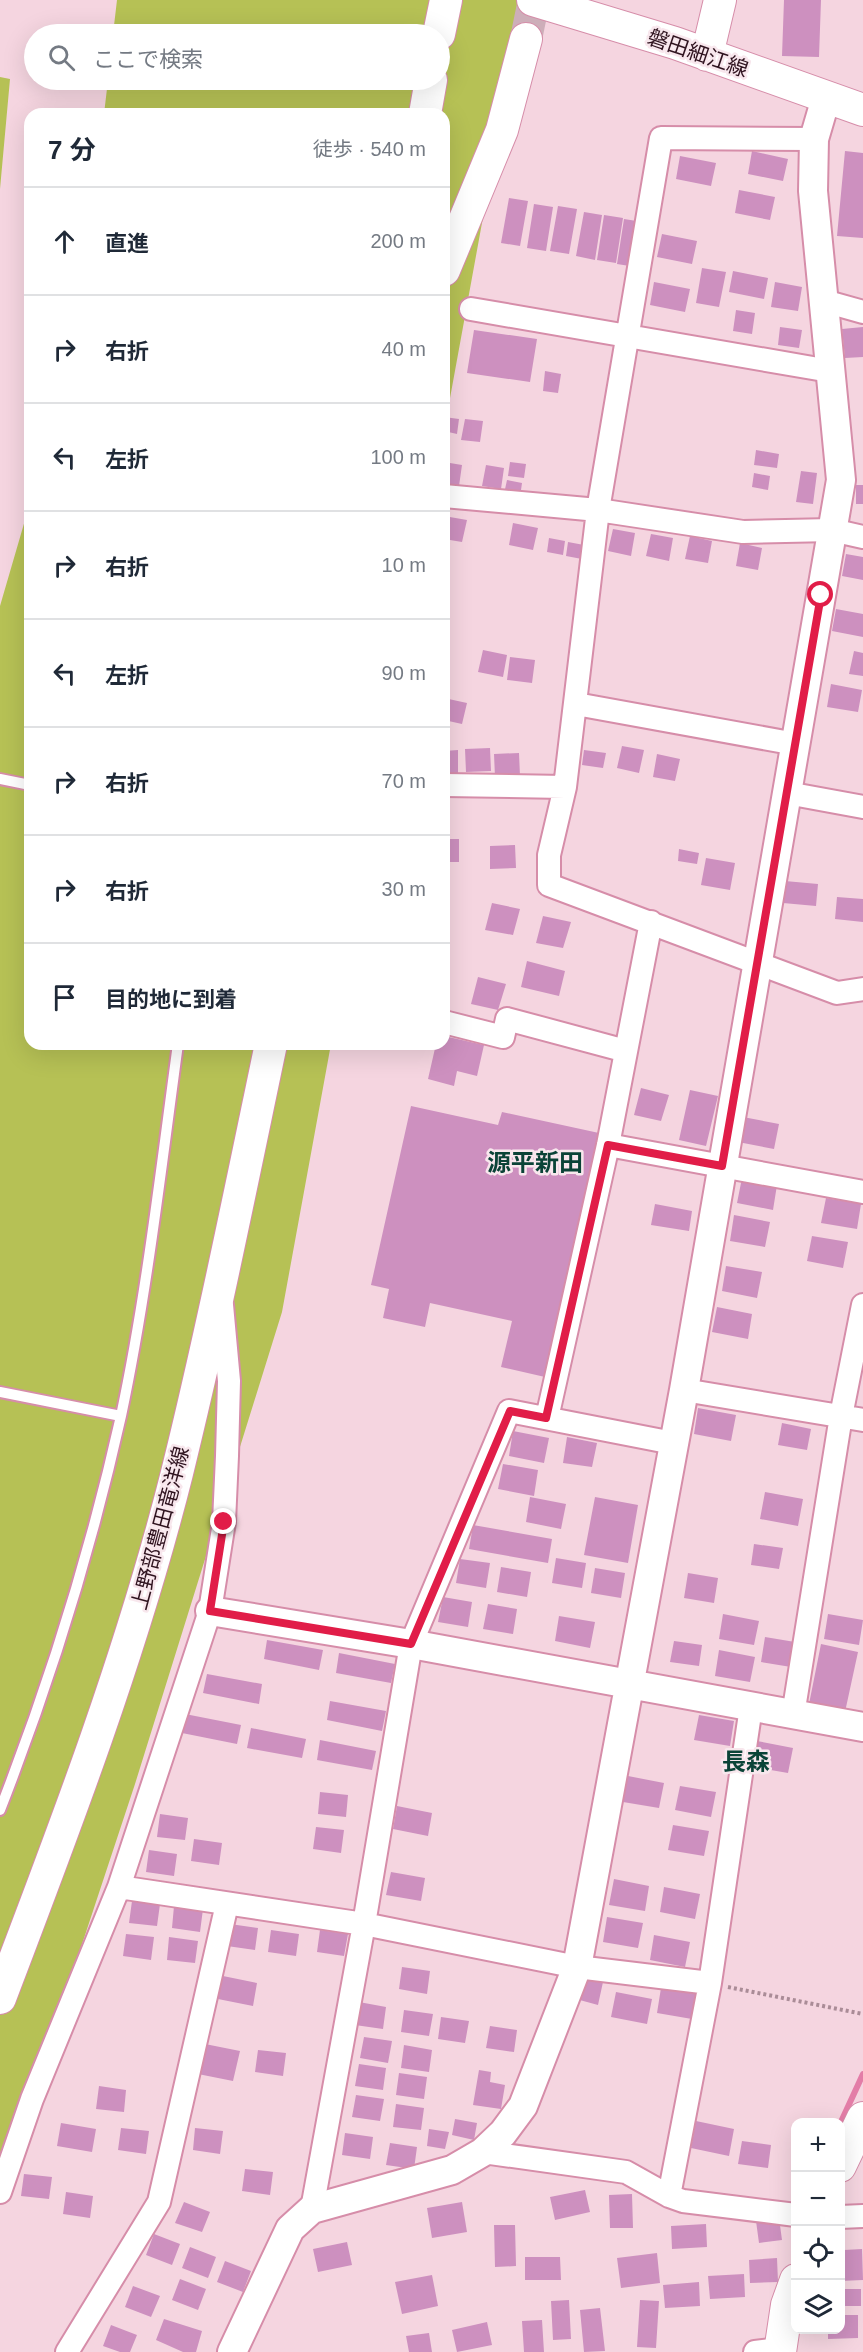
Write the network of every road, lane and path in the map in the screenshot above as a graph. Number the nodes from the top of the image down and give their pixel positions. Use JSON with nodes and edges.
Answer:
{"nodes":[{"id":1,"x":446,"y":0,"type":"edge"},
{"id":2,"x":533,"y":0,"type":"edge"},
{"id":3,"x":720,"y":0,"type":"edge"},
{"id":4,"x":441,"y":24,"type":"edge"},
{"id":5,"x":525,"y":39,"type":"tunnel mouth"},
{"id":6,"x":707,"y":55,"type":"junction"},
{"id":7,"x":429,"y":90,"type":"edge"},
{"id":8,"x":826,"y":98,"type":"junction"},
{"id":9,"x":426,"y":108,"type":"edge"},
{"id":10,"x":863,"y":110,"type":"edge"},
{"id":11,"x":814,"y":139,"type":"junction"},
{"id":12,"x":450,"y":256,"type":"edge"},
{"id":13,"x":824,"y":301,"type":"junction"},
{"id":14,"x":471,"y":309,"type":"dead end"},
{"id":15,"x":863,"y":312,"type":"edge"},
{"id":16,"x":629,"y":336,"type":"junction"},
{"id":17,"x":830,"y":371,"type":"junction"},
{"id":18,"x":450,"y":497,"type":"edge"},
{"id":19,"x":598,"y":510,"type":"junction"},
{"id":20,"x":832,"y":530,"type":"junction"},
{"id":21,"x":863,"y":537,"type":"edge"},
{"id":22,"x":576,"y":704,"type":"junction"},
{"id":23,"x":796,"y":744,"type":"junction"},
{"id":24,"x":0,"y":779,"type":"edge"},
{"id":25,"x":24,"y":784,"type":"edge"},
{"id":26,"x":450,"y":784,"type":"edge"},
{"id":27,"x":565,"y":786,"type":"junction"},
{"id":28,"x":787,"y":793,"type":"junction"},
{"id":29,"x":863,"y":807,"type":"edge"},
{"id":30,"x":651,"y":922,"type":"junction"},
{"id":31,"x":757,"y":961,"type":"junction"},
{"id":32,"x":863,"y":989,"type":"edge"},
{"id":33,"x":450,"y":1024,"type":"edge"},
{"id":34,"x":177,"y":1050,"type":"edge"},
{"id":35,"x":270,"y":1050,"type":"edge"},
{"id":36,"x":626,"y":1051,"type":"junction"},
{"id":37,"x":608,"y":1145,"type":"junction"},
{"id":38,"x":722,"y":1166,"type":"junction"},
{"id":39,"x":863,"y":1192,"type":"edge"},
{"id":40,"x":220,"y":1283,"type":"junction"},
{"id":41,"x":863,"y":1305,"type":"edge"},
{"id":42,"x":684,"y":1390,"type":"junction"},
{"id":43,"x":0,"y":1392,"type":"edge"},
{"id":44,"x":121,"y":1416,"type":"junction"},
{"id":45,"x":546,"y":1418,"type":"junction"},
{"id":46,"x":852,"y":1418,"type":"edge"},
{"id":47,"x":673,"y":1443,"type":"junction"},
{"id":48,"x":210,"y":1611,"type":"junction"},
{"id":49,"x":411,"y":1644,"type":"junction"},
{"id":50,"x":627,"y":1684,"type":"junction"},
{"id":51,"x":751,"y":1707,"type":"junction"},
{"id":52,"x":792,"y":1715,"type":"junction"},
{"id":53,"x":863,"y":1727,"type":"edge"},
{"id":54,"x":0,"y":1810,"type":"edge"},
{"id":55,"x":119,"y":1887,"type":"junction"},
{"id":56,"x":227,"y":1904,"type":"junction"},
{"id":57,"x":364,"y":1924,"type":"junction"},
{"id":58,"x":577,"y":1966,"type":"junction"},
{"id":59,"x":710,"y":1983,"type":"junction"},
{"id":60,"x":0,"y":1998,"type":"edge"},
{"id":61,"x":863,"y":2014,"type":"edge"},
{"id":62,"x":863,"y":2118,"type":"edge"},
{"id":63,"x":483,"y":2152,"type":"junction"},
{"id":64,"x":845,"y":2156,"type":"edge"},
{"id":65,"x":0,"y":2192,"type":"edge"},
{"id":66,"x":669,"y":2196,"type":"junction"},
{"id":67,"x":312,"y":2209,"type":"junction"},
{"id":68,"x":791,"y":2214,"type":"edge"},
{"id":69,"x":863,"y":2216,"type":"edge"},
{"id":70,"x":845,"y":2217,"type":"edge"},
{"id":71,"x":791,"y":2292,"type":"edge"},
{"id":72,"x":772,"y":2351,"type":"edge"},
{"id":73,"x":67,"y":2352,"type":"edge"},
{"id":74,"x":232,"y":2352,"type":"edge"}],
"edges":[{"from":1,"to":4,"type":"main road"},
{"from":2,"to":6,"type":"main road","name":"磐田細江線"},
{"from":3,"to":6,"type":"main road"},
{"from":5,"to":12,"type":"main road"},
{"from":6,"to":8,"type":"main road","name":"磐田細江線"},
{"from":7,"to":9,"type":"main road"},
{"from":8,"to":10,"type":"main road","name":"磐田細江線"},
{"from":8,"to":11,"type":"street"},
{"from":11,"to":13,"type":"street"},
{"from":11,"to":16,"type":"street"},
{"from":13,"to":15,"type":"street"},
{"from":13,"to":17,"type":"street"},
{"from":14,"to":16,"type":"street"},
{"from":16,"to":17,"type":"street"},
{"from":16,"to":19,"type":"street"},
{"from":17,"to":20,"type":"street"},
{"from":18,"to":19,"type":"street"},
{"from":19,"to":20,"type":"street"},
{"from":19,"to":22,"type":"street"},
{"from":20,"to":21,"type":"street"},
{"from":20,"to":23,"type":"street"},
{"from":22,"to":23,"type":"street"},
{"from":22,"to":27,"type":"street"},
{"from":23,"to":28,"type":"street"},
{"from":24,"to":25,"type":"lane"},
{"from":26,"to":27,"type":"street"},
{"from":27,"to":30,"type":"street"},
{"from":28,"to":29,"type":"street"},
{"from":28,"to":31,"type":"street"},
{"from":30,"to":31,"type":"street"},
{"from":30,"to":36,"type":"street"},
{"from":31,"to":32,"type":"street"},
{"from":31,"to":38,"type":"street"},
{"from":33,"to":36,"type":"street"},
{"from":34,"to":44,"type":"lane"},
{"from":35,"to":40,"type":"main road","name":"上野部豊田竜洋線"},
{"from":36,"to":37,"type":"street"},
{"from":37,"to":38,"type":"street"},
{"from":37,"to":45,"type":"street"},
{"from":38,"to":39,"type":"street"},
{"from":38,"to":42,"type":"street"},
{"from":40,"to":48,"type":"street"},
{"from":40,"to":60,"type":"main road","name":"上野部豊田竜洋線"},
{"from":41,"to":46,"type":"street"},
{"from":42,"to":46,"type":"street"},
{"from":42,"to":47,"type":"street"},
{"from":43,"to":44,"type":"lane"},
{"from":44,"to":54,"type":"lane"},
{"from":45,"to":47,"type":"street"},
{"from":45,"to":49,"type":"street"},
{"from":46,"to":52,"type":"street"},
{"from":47,"to":50,"type":"street"},
{"from":48,"to":49,"type":"street"},
{"from":48,"to":55,"type":"street"},
{"from":49,"to":50,"type":"street"},
{"from":49,"to":57,"type":"street"},
{"from":50,"to":51,"type":"street"},
{"from":50,"to":58,"type":"street"},
{"from":51,"to":52,"type":"street"},
{"from":51,"to":59,"type":"street"},
{"from":52,"to":53,"type":"street"},
{"from":55,"to":56,"type":"street"},
{"from":55,"to":65,"type":"street"},
{"from":56,"to":57,"type":"street"},
{"from":56,"to":73,"type":"street"},
{"from":57,"to":58,"type":"street"},
{"from":57,"to":67,"type":"street"},
{"from":58,"to":59,"type":"street"},
{"from":58,"to":63,"type":"street"},
{"from":59,"to":61,"type":"path"},
{"from":59,"to":66,"type":"street"},
{"from":62,"to":64,"type":"main road"},
{"from":63,"to":66,"type":"street"},
{"from":63,"to":67,"type":"street"},
{"from":66,"to":68,"type":"street"},
{"from":67,"to":74,"type":"street"},
{"from":69,"to":70,"type":"street"},
{"from":71,"to":72,"type":"main road"}]}
